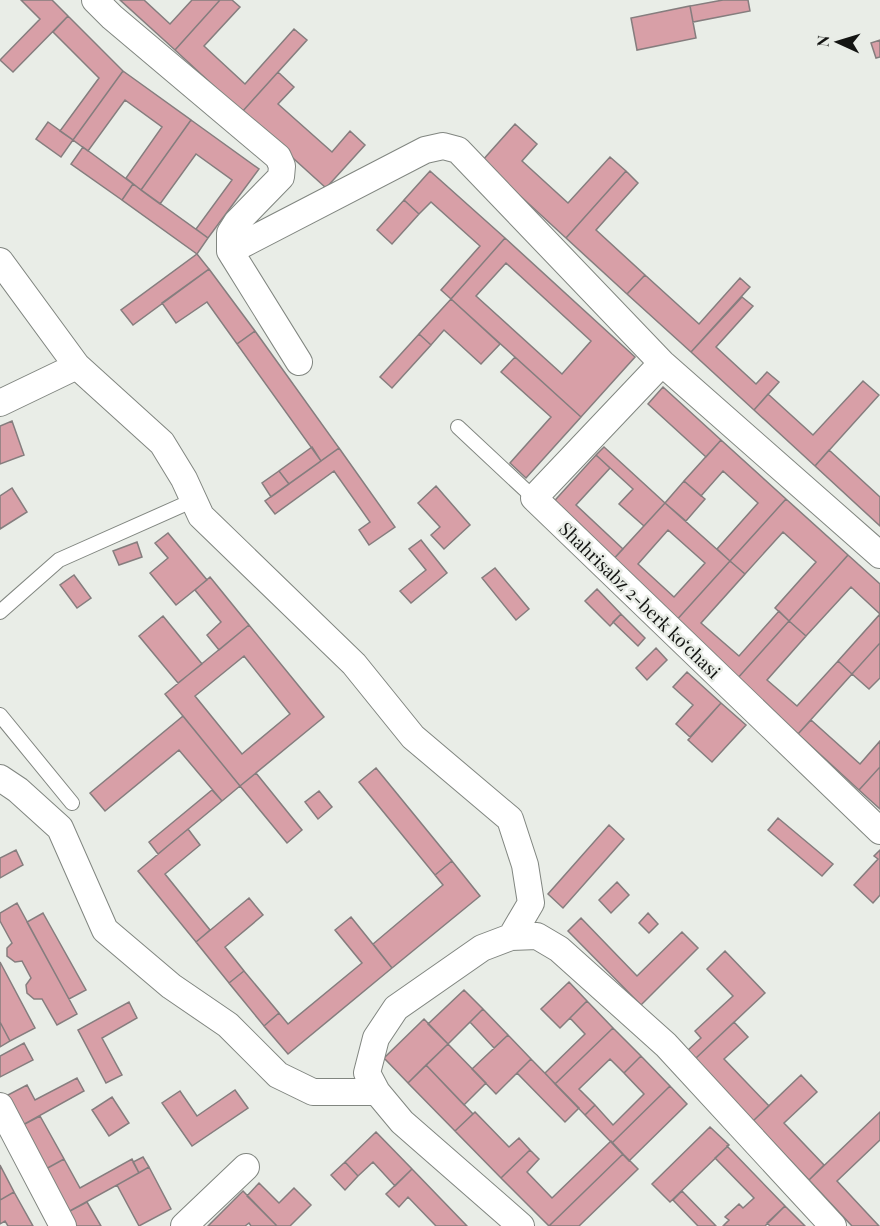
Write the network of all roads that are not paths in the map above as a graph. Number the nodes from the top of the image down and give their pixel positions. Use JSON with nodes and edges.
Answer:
{"nodes":[{"id":1,"x":95,"y":0,"type":"edge"},
{"id":2,"x":230,"y":250,"type":"junction"},
{"id":3,"x":0,"y":261,"type":"edge"},
{"id":4,"x":299,"y":362,"type":"dead end"},
{"id":5,"x":662,"y":363,"type":"junction"},
{"id":6,"x":77,"y":366,"type":"junction"},
{"id":7,"x":0,"y":403,"type":"edge"},
{"id":8,"x":458,"y":427,"type":"dead end"},
{"id":9,"x":534,"y":498,"type":"junction"},
{"id":10,"x":194,"y":500,"type":"junction"},
{"id":11,"x":880,"y":555,"type":"edge"},
{"id":12,"x":0,"y":612,"type":"edge"},
{"id":13,"x":0,"y":715,"type":"edge"},
{"id":14,"x":0,"y":778,"type":"edge"},
{"id":15,"x":72,"y":803,"type":"dead end"},
{"id":16,"x":880,"y":831,"type":"edge"},
{"id":17,"x":511,"y":937,"type":"junction"},
{"id":18,"x":377,"y":1092,"type":"junction"},
{"id":19,"x":0,"y":1106,"type":"edge"},
{"id":20,"x":246,"y":1167,"type":"dead end"},
{"id":21,"x":63,"y":1226,"type":"edge"},
{"id":22,"x":184,"y":1226,"type":"edge"},
{"id":23,"x":521,"y":1226,"type":"edge"},
{"id":24,"x":833,"y":1226,"type":"edge"}],
"edges":[{"from":1,"to":2,"type":"street"},
{"from":2,"to":4,"type":"street"},
{"from":2,"to":5,"type":"street"},
{"from":3,"to":6,"type":"street"},
{"from":5,"to":9,"type":"street"},
{"from":5,"to":11,"type":"street"},
{"from":6,"to":7,"type":"street"},
{"from":6,"to":10,"type":"street"},
{"from":8,"to":9,"type":"lane"},
{"from":9,"to":16,"type":"street","name":"Shahrisabz 2-berk koʻchasi"},
{"from":10,"to":12,"type":"lane"},
{"from":10,"to":17,"type":"street"},
{"from":13,"to":15,"type":"lane"},
{"from":14,"to":18,"type":"street"},
{"from":17,"to":18,"type":"street"},
{"from":17,"to":24,"type":"street"},
{"from":18,"to":23,"type":"street"},
{"from":19,"to":21,"type":"street"},
{"from":20,"to":22,"type":"street"}]}
